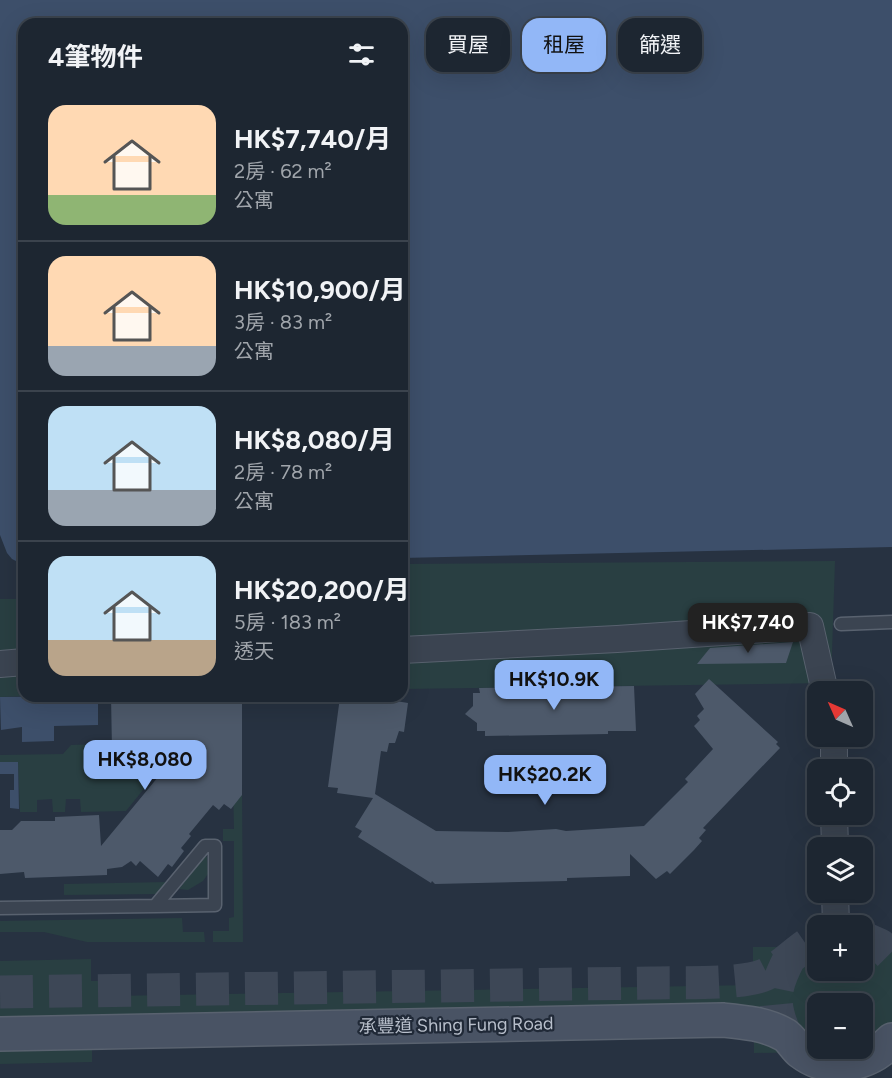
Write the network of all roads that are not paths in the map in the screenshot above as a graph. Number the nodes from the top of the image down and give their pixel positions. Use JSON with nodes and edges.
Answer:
{"nodes":[{"id":1,"x":892,"y":622,"type":"edge"},
{"id":2,"x":841,"y":624,"type":"dead end"},
{"id":3,"x":408,"y":650,"type":"edge"},
{"id":4,"x":18,"y":662,"type":"edge"},
{"id":5,"x":0,"y":664,"type":"edge"},
{"id":6,"x":822,"y":681,"type":"edge"},
{"id":7,"x":155,"y":906,"type":"junction"},
{"id":8,"x":0,"y":908,"type":"edge"},
{"id":9,"x":0,"y":1034,"type":"edge"},
{"id":10,"x":892,"y":1040,"type":"edge"},
{"id":11,"x":845,"y":1072,"type":"edge"}],
"edges":[{"from":1,"to":2,"type":"lane"},
{"from":3,"to":6,"type":"street"},
{"from":4,"to":5,"type":"street"},
{"from":7,"to":7,"type":"lane"},
{"from":7,"to":8,"type":"lane"},
{"from":9,"to":11,"type":"street","name":"承豐道 Shing Fung Road"},
{"from":10,"to":11,"type":"street","name":"承豐道 Shing Fung Road"}]}
